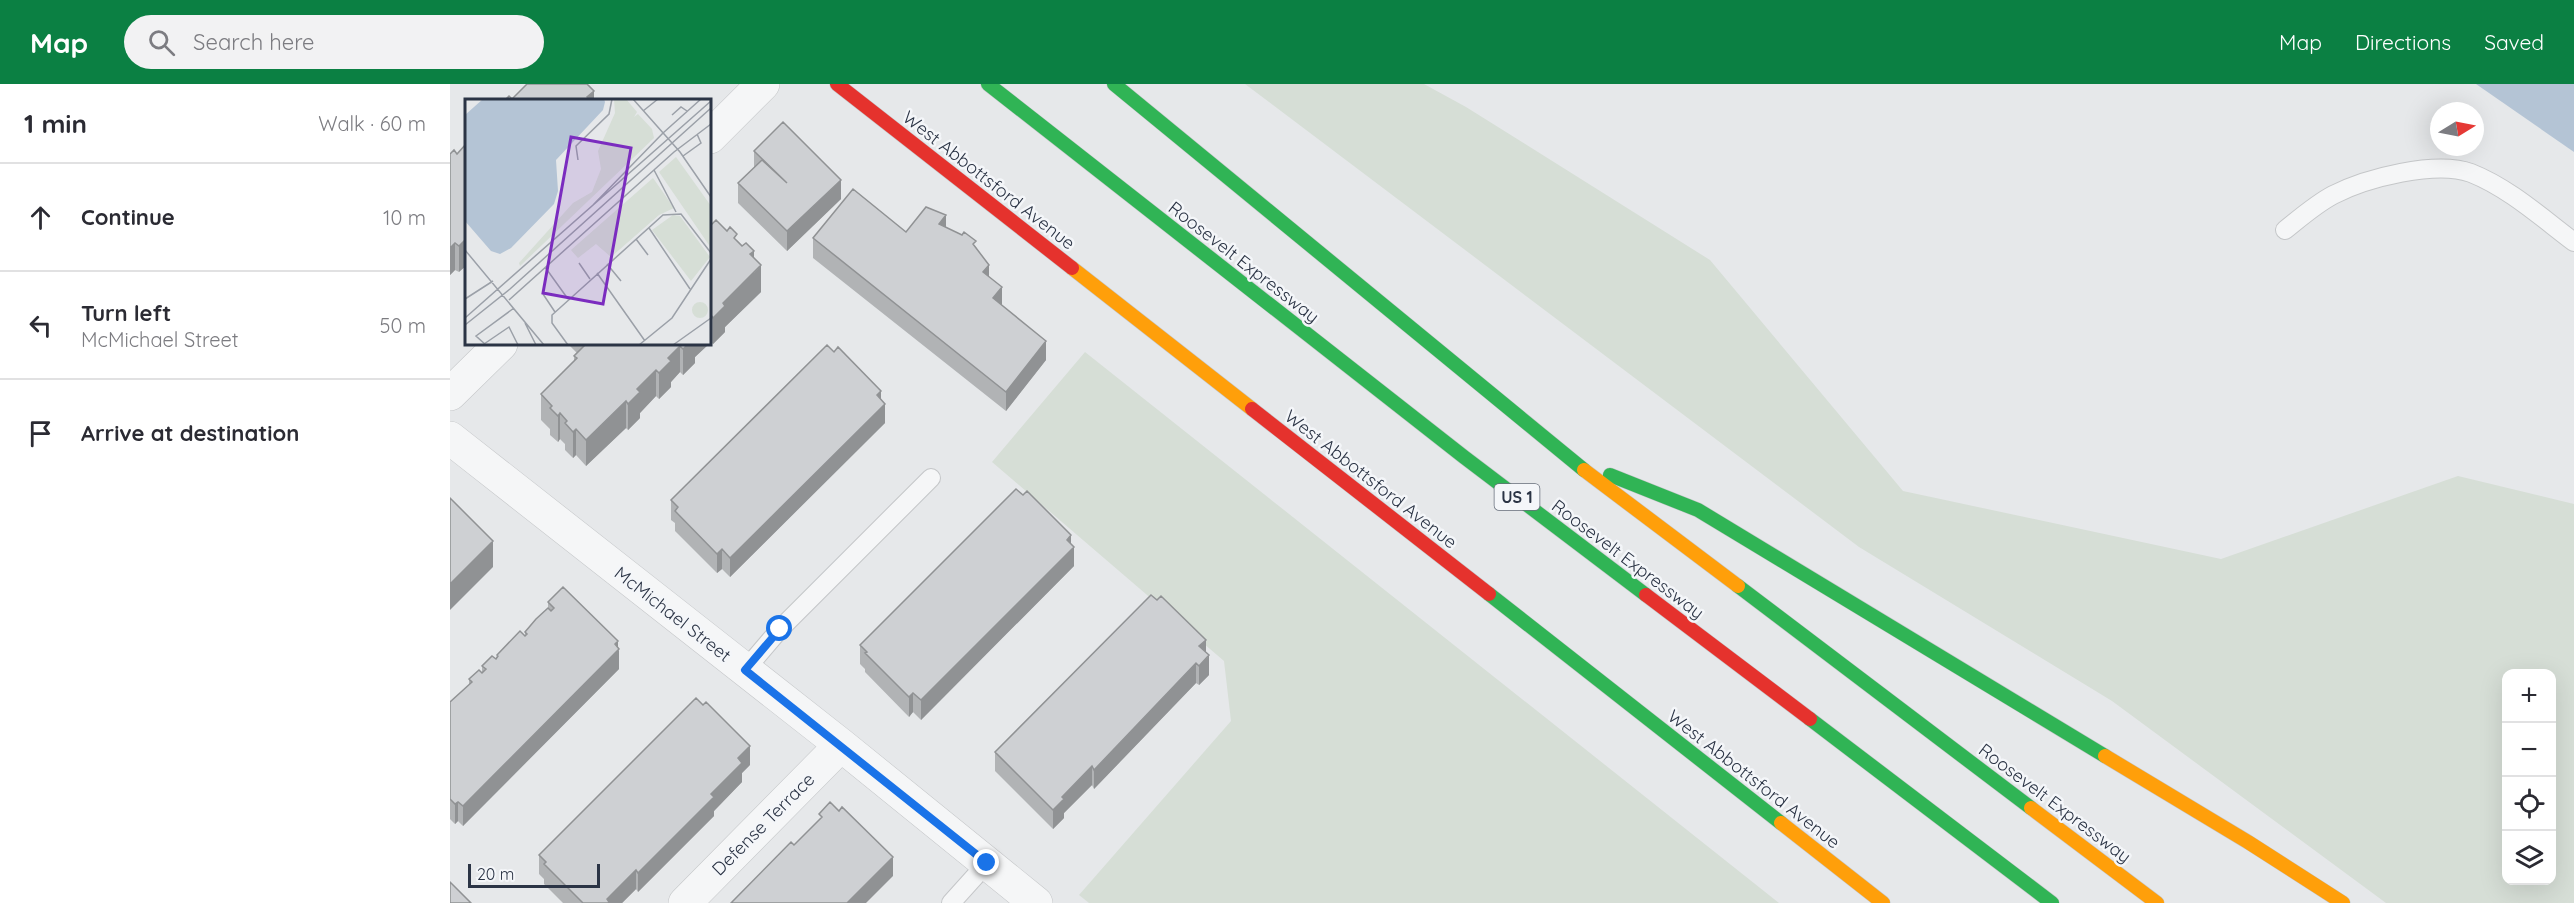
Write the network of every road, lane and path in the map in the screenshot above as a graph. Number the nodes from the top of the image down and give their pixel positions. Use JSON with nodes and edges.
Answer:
{"nodes":[{"id":1,"x":763,"y":84,"type":"edge"},
{"id":2,"x":837,"y":84,"type":"edge"},
{"id":3,"x":987,"y":84,"type":"edge"},
{"id":4,"x":1114,"y":84,"type":"edge"},
{"id":5,"x":711,"y":136,"type":"edge"},
{"id":6,"x":2285,"y":230,"type":"dead end"},
{"id":7,"x":2574,"y":242,"type":"edge"},
{"id":8,"x":500,"y":345,"type":"edge"},
{"id":9,"x":450,"y":394,"type":"edge"},
{"id":10,"x":450,"y":438,"type":"edge"},
{"id":11,"x":1570,"y":459,"type":"junction"},
{"id":12,"x":932,"y":478,"type":"dead end"},
{"id":13,"x":745,"y":670,"type":"junction"},
{"id":14,"x":841,"y":746,"type":"junction"},
{"id":15,"x":987,"y":863,"type":"junction"},
{"id":16,"x":685,"y":903,"type":"edge"},
{"id":17,"x":951,"y":903,"type":"edge"},
{"id":18,"x":1036,"y":903,"type":"edge"},
{"id":19,"x":1883,"y":903,"type":"edge"},
{"id":20,"x":2052,"y":903,"type":"edge"},
{"id":21,"x":2157,"y":903,"type":"edge"},
{"id":22,"x":2343,"y":903,"type":"edge"}],
"edges":[{"from":1,"to":5,"type":"street"},
{"from":2,"to":19,"type":"main road","name":"West Abbottsford Avenue"},
{"from":3,"to":20,"type":"main road","name":"Roosevelt Expressway","number":"US 1"},
{"from":4,"to":11,"type":"main road","name":"Roosevelt Expressway"},
{"from":6,"to":7,"type":"lane"},
{"from":8,"to":9,"type":"street"},
{"from":10,"to":13,"type":"street","name":"McMichael Street"},
{"from":11,"to":21,"type":"main road","name":"Roosevelt Expressway"},
{"from":11,"to":22,"type":"main road"},
{"from":12,"to":13,"type":"lane"},
{"from":13,"to":14,"type":"street","name":"McMichael Street"},
{"from":14,"to":15,"type":"street","name":"McMichael Street"},
{"from":14,"to":16,"type":"street","name":"Defense Terrace"},
{"from":15,"to":17,"type":"lane"},
{"from":15,"to":18,"type":"street","name":"McMichael Street"}]}
